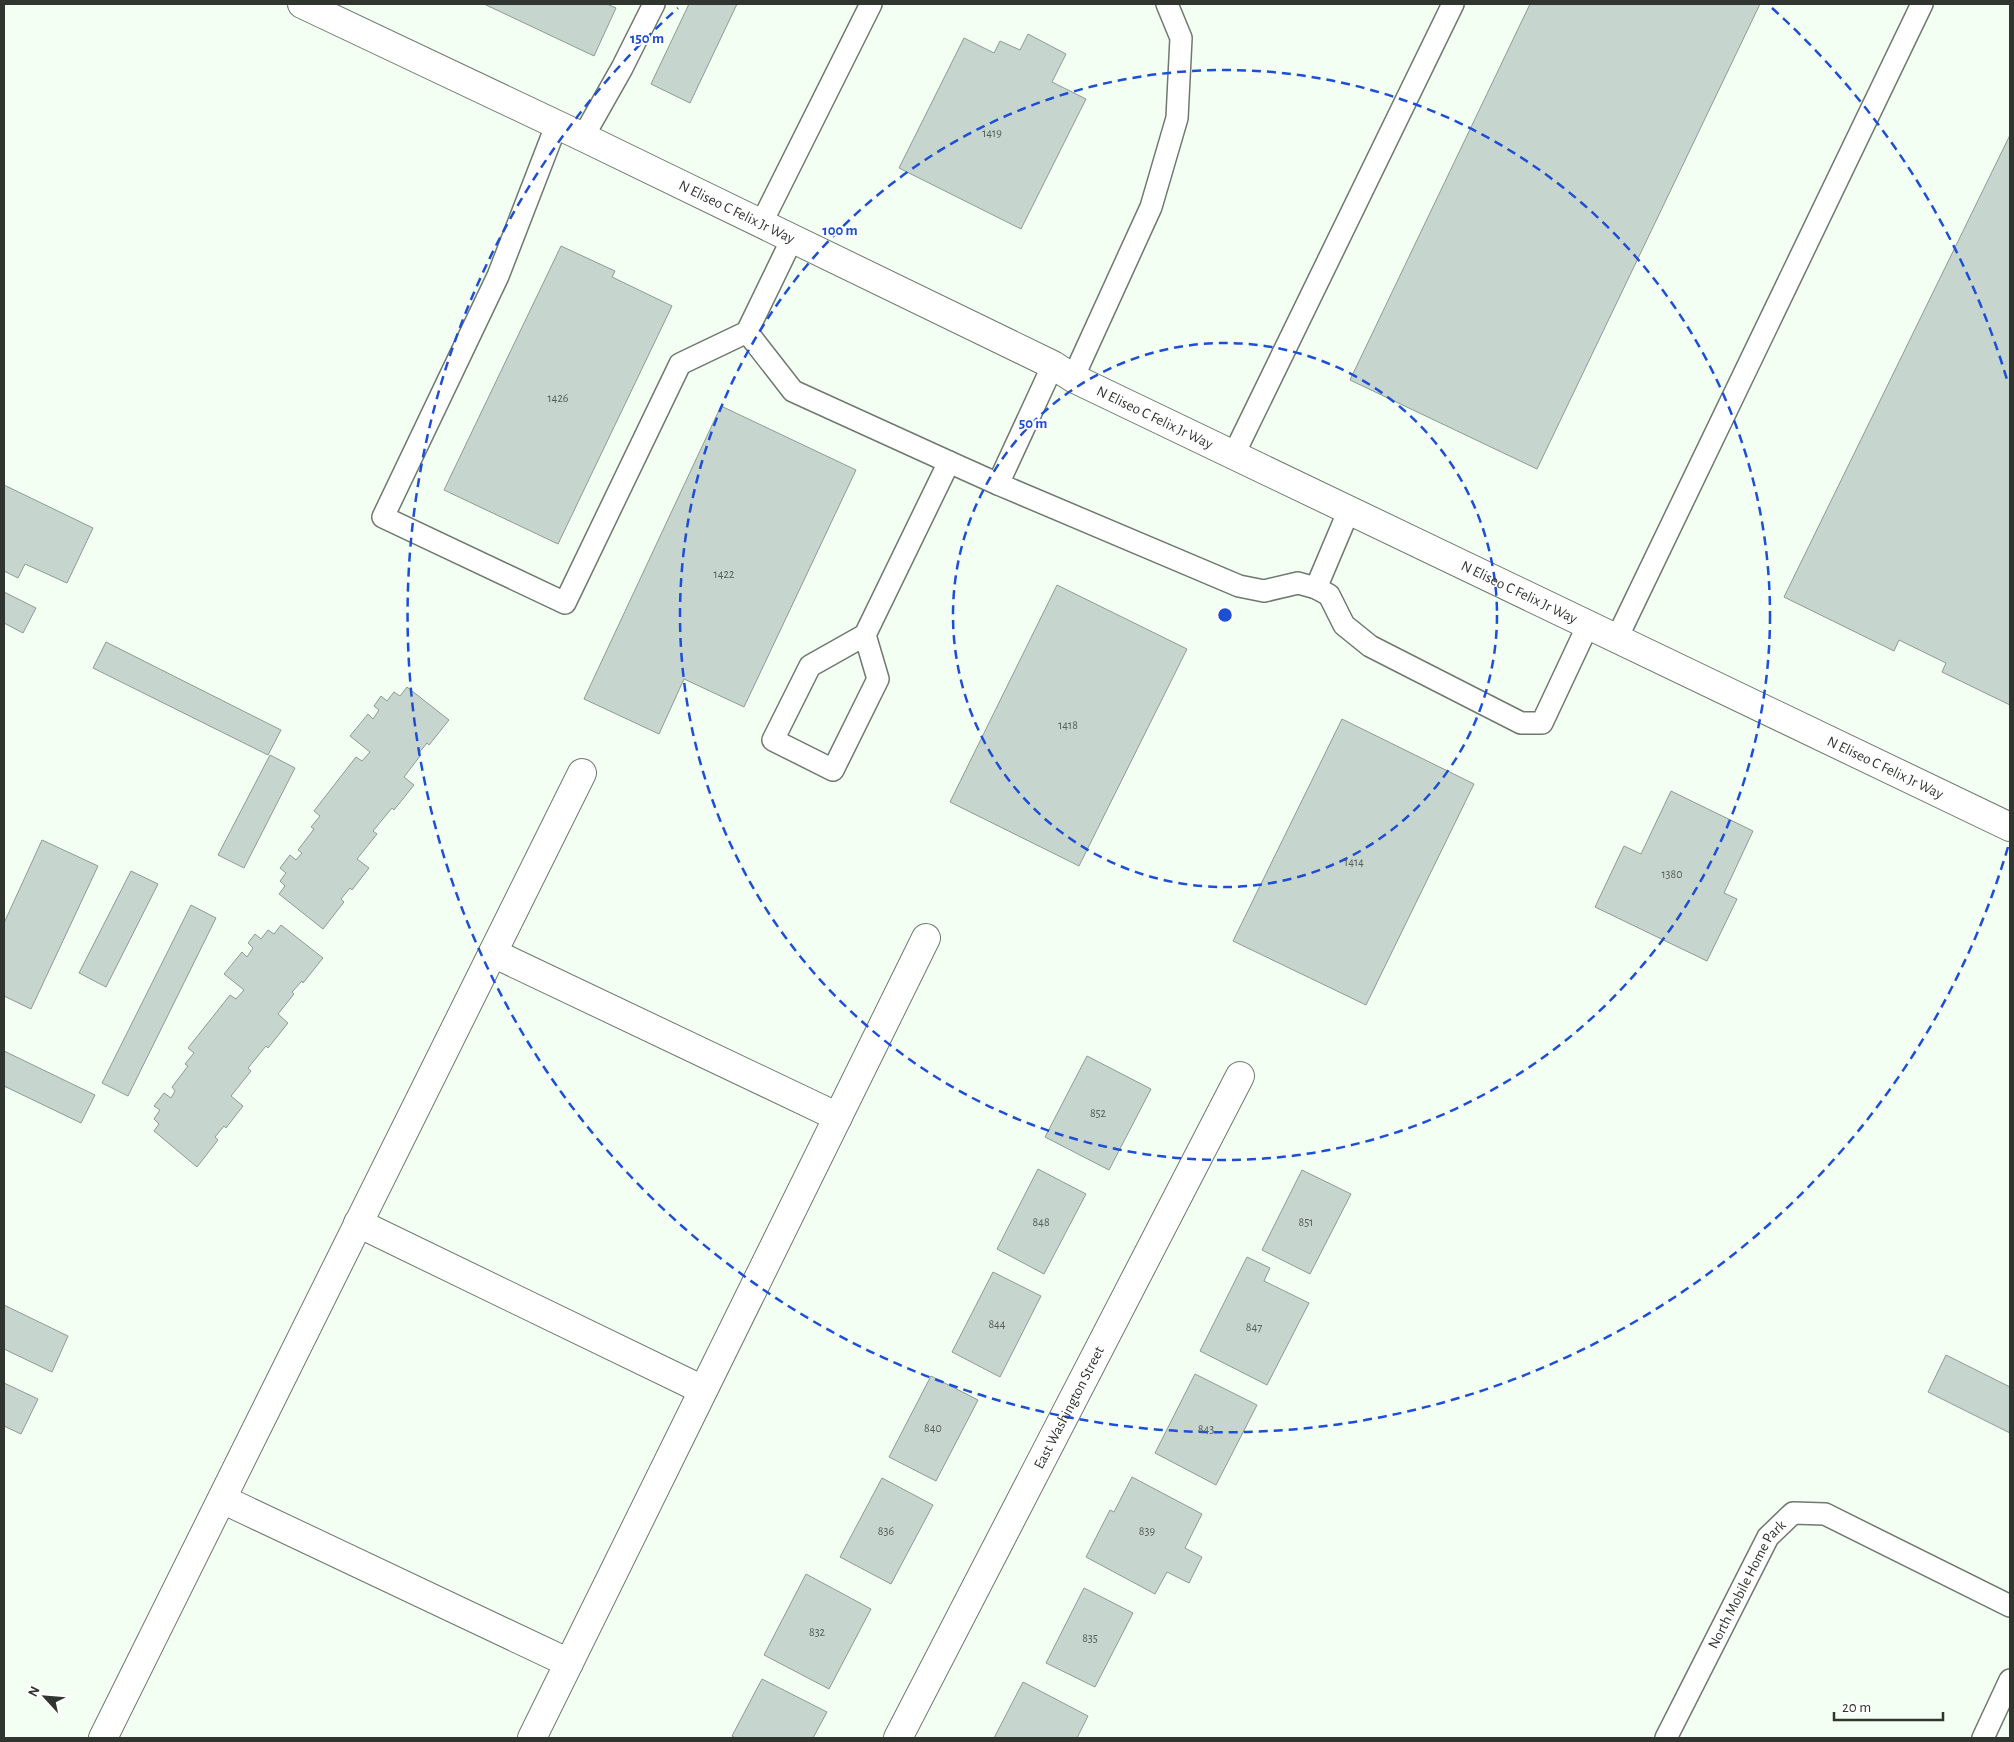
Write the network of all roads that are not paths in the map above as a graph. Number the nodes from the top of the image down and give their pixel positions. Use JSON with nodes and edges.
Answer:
{"nodes":[{"id":1,"x":302,"y":4,"type":"edge"},
{"id":2,"x":654,"y":4,"type":"edge"},
{"id":3,"x":871,"y":4,"type":"edge"},
{"id":4,"x":1167,"y":4,"type":"edge"},
{"id":5,"x":1453,"y":4,"type":"edge"},
{"id":6,"x":1922,"y":4,"type":"edge"},
{"id":7,"x":556,"y":126,"type":"junction"},
{"id":8,"x":583,"y":137,"type":"junction"},
{"id":9,"x":762,"y":224,"type":"junction"},
{"id":10,"x":792,"y":239,"type":"junction"},
{"id":11,"x":747,"y":332,"type":"junction"},
{"id":12,"x":1063,"y":371,"type":"junction"},
{"id":13,"x":1234,"y":454,"type":"junction"},
{"id":14,"x":949,"y":462,"type":"junction"},
{"id":15,"x":998,"y":484,"type":"junction"},
{"id":16,"x":1349,"y":510,"type":"junction"},
{"id":17,"x":1316,"y":588,"type":"junction"},
{"id":18,"x":1588,"y":625,"type":"junction"},
{"id":19,"x":865,"y":636,"type":"junction"},
{"id":20,"x":1617,"y":638,"type":"junction"},
{"id":21,"x":582,"y":773,"type":"dead end"},
{"id":22,"x":2010,"y":827,"type":"edge"},
{"id":23,"x":926,"y":938,"type":"dead end"},
{"id":24,"x":493,"y":953,"type":"junction"},
{"id":25,"x":1240,"y":1076,"type":"dead end"},
{"id":26,"x":838,"y":1117,"type":"junction"},
{"id":27,"x":358,"y":1223,"type":"junction"},
{"id":28,"x":703,"y":1390,"type":"junction"},
{"id":29,"x":222,"y":1498,"type":"junction"},
{"id":30,"x":2010,"y":1606,"type":"edge"},
{"id":31,"x":569,"y":1663,"type":"junction"},
{"id":32,"x":2010,"y":1680,"type":"edge"},
{"id":33,"x":103,"y":1738,"type":"edge"},
{"id":34,"x":532,"y":1738,"type":"edge"},
{"id":35,"x":898,"y":1738,"type":"edge"},
{"id":36,"x":1666,"y":1738,"type":"edge"},
{"id":37,"x":1983,"y":1738,"type":"edge"}],
"edges":[{"from":1,"to":7,"type":"street","name":"N Eliseo C Felix Jr Way"},
{"from":2,"to":8,"type":"lane"},
{"from":3,"to":9,"type":"lane"},
{"from":4,"to":12,"type":"lane"},
{"from":5,"to":13,"type":"lane"},
{"from":6,"to":20,"type":"lane"},
{"from":7,"to":8,"type":"street","name":"N Eliseo C Felix Jr Way"},
{"from":7,"to":11,"type":"lane"},
{"from":8,"to":9,"type":"street","name":"N Eliseo C Felix Jr Way"},
{"from":9,"to":10,"type":"street","name":"N Eliseo C Felix Jr Way"},
{"from":10,"to":11,"type":"lane"},
{"from":10,"to":12,"type":"street","name":"N Eliseo C Felix Jr Way"},
{"from":11,"to":14,"type":"lane"},
{"from":12,"to":13,"type":"street","name":"N Eliseo C Felix Jr Way"},
{"from":12,"to":15,"type":"lane"},
{"from":13,"to":16,"type":"street","name":"N Eliseo C Felix Jr Way"},
{"from":14,"to":15,"type":"lane"},
{"from":14,"to":19,"type":"lane"},
{"from":15,"to":17,"type":"lane"},
{"from":16,"to":17,"type":"lane"},
{"from":16,"to":18,"type":"street","name":"N Eliseo C Felix Jr Way"},
{"from":17,"to":18,"type":"lane"},
{"from":18,"to":20,"type":"street","name":"N Eliseo C Felix Jr Way"},
{"from":19,"to":19,"type":"lane"},
{"from":20,"to":22,"type":"street","name":"N Eliseo C Felix Jr Way"},
{"from":21,"to":24,"type":"street"},
{"from":23,"to":26,"type":"street"},
{"from":24,"to":26,"type":"street"},
{"from":24,"to":27,"type":"street"},
{"from":25,"to":35,"type":"street","name":"East Washington Street"},
{"from":26,"to":28,"type":"street"},
{"from":27,"to":28,"type":"street"},
{"from":27,"to":29,"type":"street"},
{"from":28,"to":31,"type":"street"},
{"from":29,"to":31,"type":"street"},
{"from":29,"to":33,"type":"street"},
{"from":30,"to":36,"type":"lane","name":"North Mobile Home Park"},
{"from":31,"to":34,"type":"street"},
{"from":32,"to":37,"type":"lane"}]}
